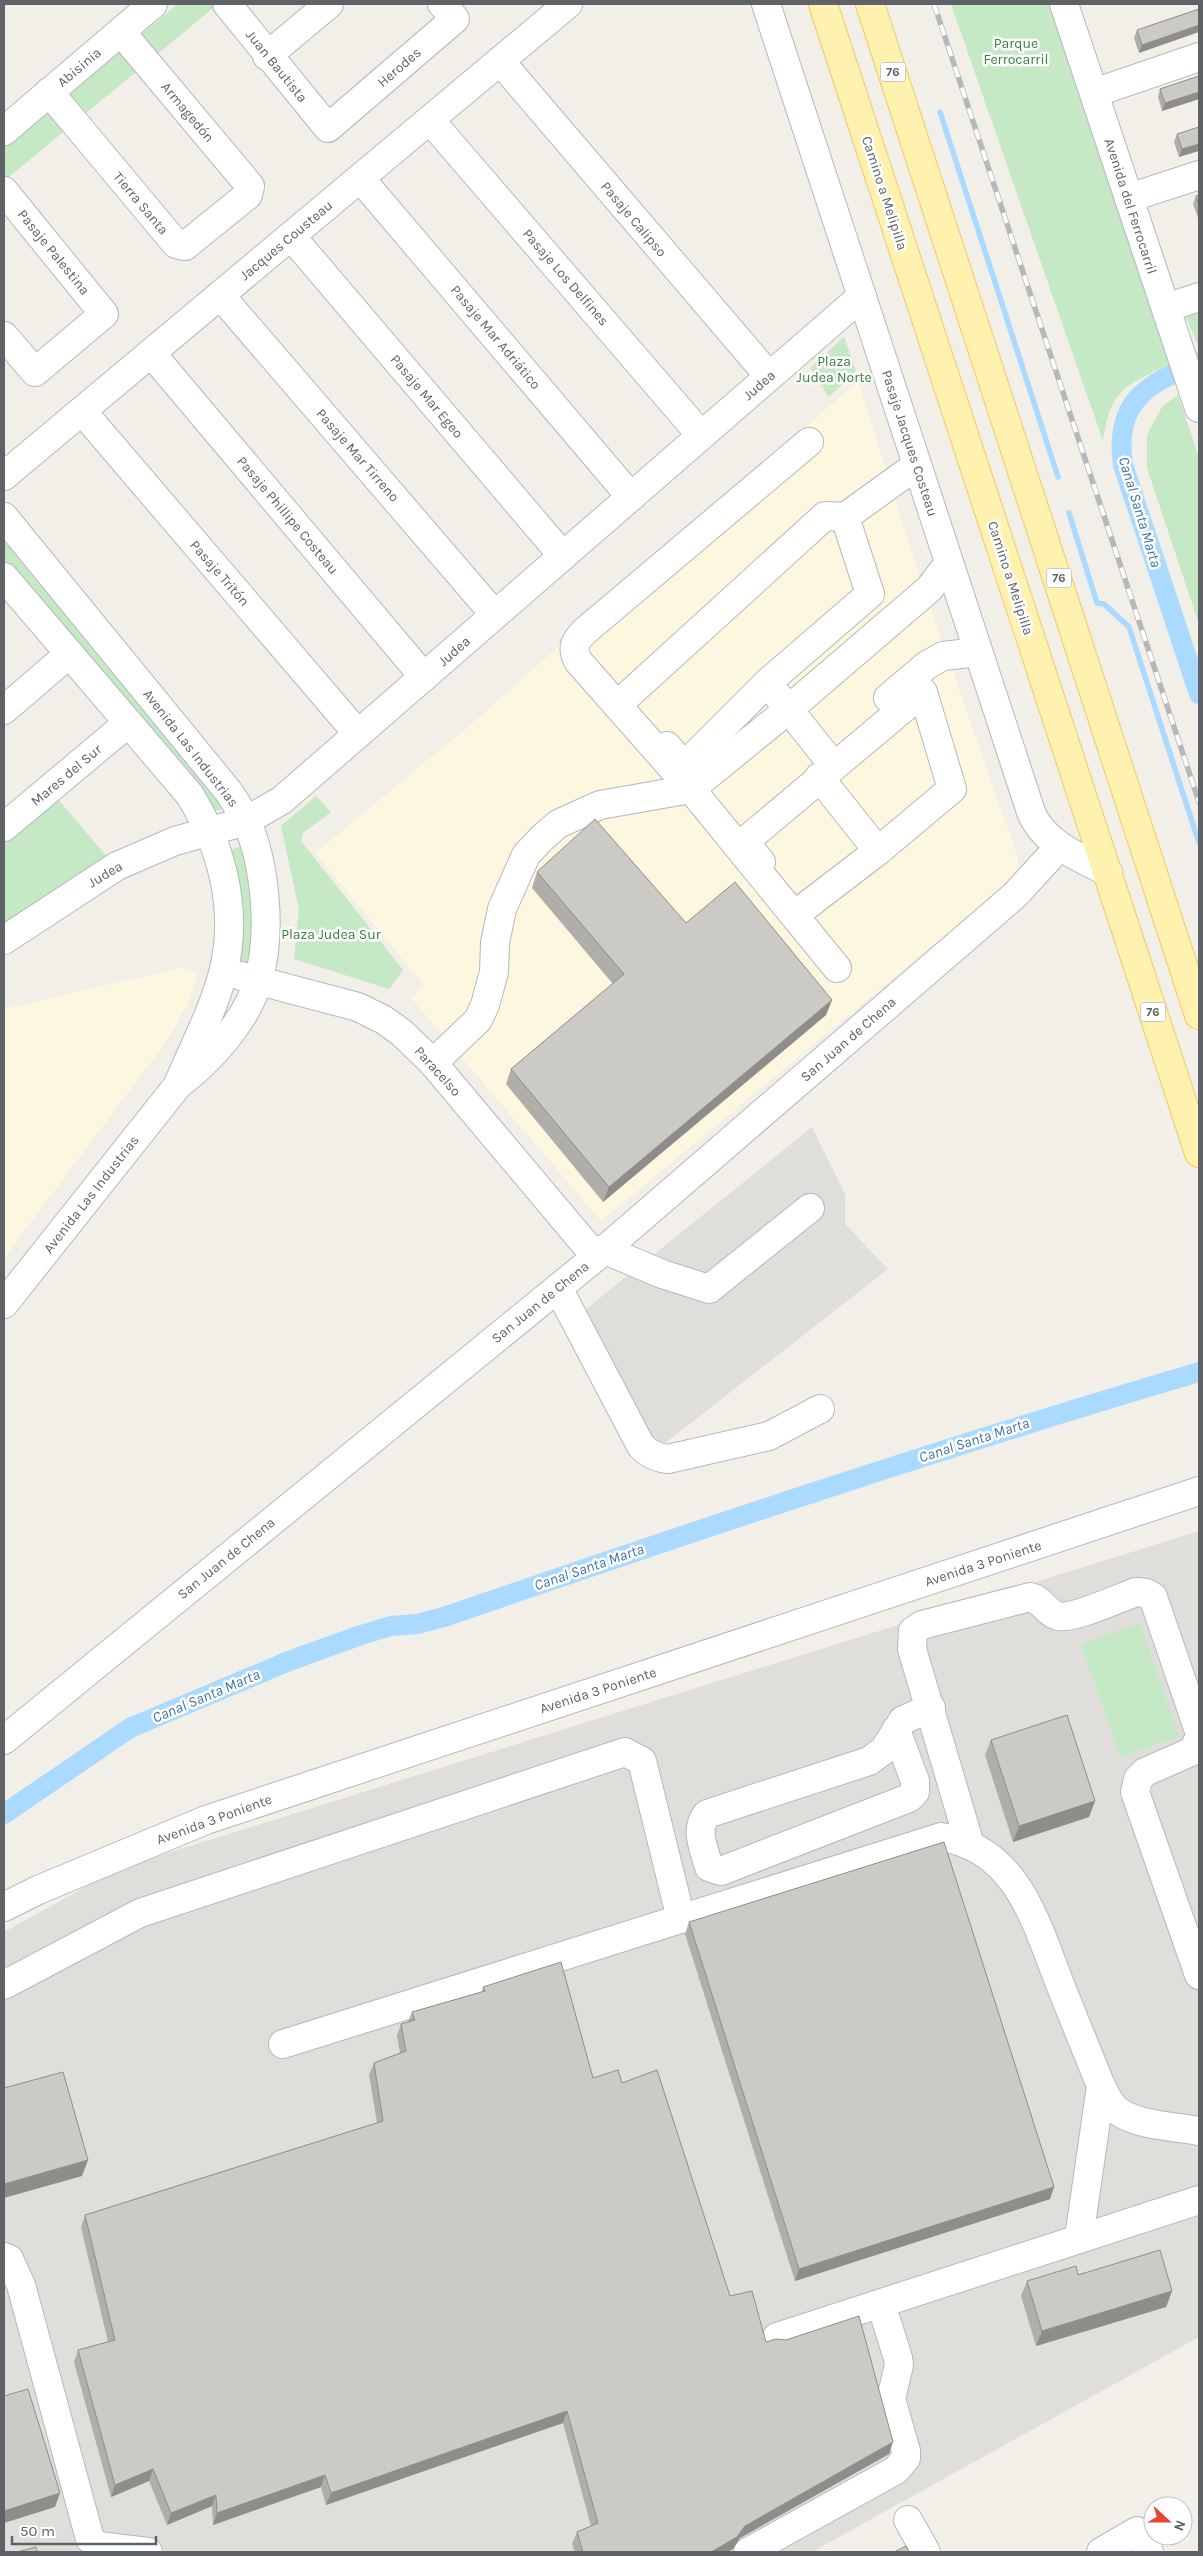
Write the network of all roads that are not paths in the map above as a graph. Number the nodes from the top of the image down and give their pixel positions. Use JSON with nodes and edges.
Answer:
{"nodes":[{"id":1,"x":153,"y":4,"type":"edge"},
{"id":2,"x":227,"y":4,"type":"edge"},
{"id":3,"x":329,"y":4,"type":"edge"},
{"id":4,"x":442,"y":4,"type":"edge"},
{"id":5,"x":568,"y":4,"type":"edge"},
{"id":6,"x":766,"y":4,"type":"edge"},
{"id":7,"x":823,"y":4,"type":"edge"},
{"id":8,"x":870,"y":4,"type":"edge"},
{"id":9,"x":1064,"y":4,"type":"edge"},
{"id":10,"x":121,"y":32,"type":"junction"},
{"id":11,"x":267,"y":56,"type":"junction"},
{"id":12,"x":1199,"y":57,"type":"edge"},
{"id":13,"x":500,"y":61,"type":"junction"},
{"id":14,"x":49,"y":92,"type":"junction"},
{"id":15,"x":1094,"y":93,"type":"junction"},
{"id":16,"x":430,"y":120,"type":"junction"},
{"id":17,"x":328,"y":128,"type":"joint"},
{"id":18,"x":4,"y":131,"type":"edge"},
{"id":19,"x":1199,"y":175,"type":"edge"},
{"id":20,"x":360,"y":178,"type":"junction"},
{"id":21,"x":4,"y":190,"type":"edge"},
{"id":22,"x":248,"y":195,"type":"joint"},
{"id":23,"x":1129,"y":198,"type":"junction"},
{"id":24,"x":291,"y":236,"type":"junction"},
{"id":25,"x":220,"y":295,"type":"junction"},
{"id":26,"x":862,"y":296,"type":"junction"},
{"id":27,"x":1199,"y":296,"type":"edge"},
{"id":28,"x":1169,"y":318,"type":"junction"},
{"id":29,"x":4,"y":336,"type":"edge"},
{"id":30,"x":151,"y":353,"type":"junction"},
{"id":31,"x":768,"y":376,"type":"junction"},
{"id":32,"x":1197,"y":399,"type":"edge"},
{"id":33,"x":82,"y":411,"type":"junction"},
{"id":34,"x":701,"y":435,"type":"junction"},
{"id":35,"x":809,"y":442,"type":"dead end"},
{"id":36,"x":917,"y":465,"type":"junction"},
{"id":37,"x":4,"y":476,"type":"edge"},
{"id":38,"x":631,"y":497,"type":"junction"},
{"id":39,"x":4,"y":517,"type":"edge"},
{"id":40,"x":845,"y":517,"type":"junction"},
{"id":41,"x":563,"y":556,"type":"junction"},
{"id":42,"x":949,"y":563,"type":"junction"},
{"id":43,"x":5,"y":581,"type":"edge"},
{"id":44,"x":495,"y":615,"type":"junction"},
{"id":45,"x":578,"y":639,"type":"junction"},
{"id":46,"x":978,"y":652,"type":"junction"},
{"id":47,"x":69,"y":654,"type":"junction"},
{"id":48,"x":424,"y":676,"type":"junction"},
{"id":49,"x":767,"y":684,"type":"junction"},
{"id":50,"x":626,"y":697,"type":"junction"},
{"id":51,"x":789,"y":709,"type":"junction"},
{"id":52,"x":4,"y":710,"type":"edge"},
{"id":53,"x":128,"y":722,"type":"junction"},
{"id":54,"x":358,"y":734,"type":"junction"},
{"id":55,"x":825,"y":765,"type":"junction"},
{"id":56,"x":690,"y":789,"type":"junction"},
{"id":57,"x":246,"y":821,"type":"junction"},
{"id":58,"x":4,"y":827,"type":"edge"},
{"id":59,"x":210,"y":829,"type":"junction"},
{"id":60,"x":730,"y":838,"type":"junction"},
{"id":61,"x":1060,"y":846,"type":"junction"},
{"id":62,"x":878,"y":851,"type":"junction"},
{"id":63,"x":1108,"y":872,"type":"junction"},
{"id":64,"x":801,"y":910,"type":"junction"},
{"id":65,"x":4,"y":940,"type":"edge"},
{"id":66,"x":224,"y":971,"type":"junction"},
{"id":67,"x":258,"y":981,"type":"junction"},
{"id":68,"x":1199,"y":1015,"type":"edge"},
{"id":69,"x":433,"y":1063,"type":"junction"},
{"id":70,"x":178,"y":1085,"type":"junction"},
{"id":71,"x":1199,"y":1153,"type":"edge"},
{"id":72,"x":810,"y":1208,"type":"dead end"},
{"id":73,"x":600,"y":1253,"type":"junction"},
{"id":74,"x":558,"y":1288,"type":"junction"},
{"id":75,"x":4,"y":1304,"type":"edge"},
{"id":76,"x":820,"y":1409,"type":"dead end"},
{"id":77,"x":1199,"y":1491,"type":"edge"},
{"id":78,"x":931,"y":1708,"type":"junction"},
{"id":79,"x":896,"y":1730,"type":"junction"},
{"id":80,"x":1199,"y":1731,"type":"edge"},
{"id":81,"x":1199,"y":1738,"type":"edge"},
{"id":82,"x":4,"y":1740,"type":"edge"},
{"id":83,"x":970,"y":1845,"type":"junction"},
{"id":84,"x":4,"y":1907,"type":"edge"},
{"id":85,"x":681,"y":1919,"type":"junction"},
{"id":86,"x":1199,"y":1975,"type":"edge"},
{"id":87,"x":4,"y":1985,"type":"edge"},
{"id":88,"x":283,"y":2044,"type":"dead end"},
{"id":89,"x":1101,"y":2086,"type":"junction"},
{"id":90,"x":1199,"y":2131,"type":"edge"},
{"id":91,"x":1199,"y":2200,"type":"edge"},
{"id":92,"x":1079,"y":2238,"type":"junction"},
{"id":93,"x":4,"y":2257,"type":"edge"},
{"id":94,"x":881,"y":2304,"type":"junction"},
{"id":95,"x":777,"y":2337,"type":"edge"},
{"id":96,"x":908,"y":2520,"type":"dead end"},
{"id":97,"x":148,"y":2552,"type":"edge"},
{"id":98,"x":748,"y":2552,"type":"edge"},
{"id":99,"x":926,"y":2552,"type":"edge"},
{"id":100,"x":1101,"y":2552,"type":"edge"},
{"id":101,"x":1149,"y":2552,"type":"edge"}],
"edges":[{"from":1,"to":10,"type":"street","name":"Abisinia"},
{"from":2,"to":11,"type":"street","name":"Juan Bautista"},
{"from":3,"to":11,"type":"street"},
{"from":4,"to":17,"type":"street","name":"Herodes"},
{"from":5,"to":13,"type":"street","name":"Jacques Cousteau"},
{"from":6,"to":26,"type":"street","name":"Pasaje Jacques Costeau"},
{"from":7,"to":63,"type":"main road","name":"Camino a Melipilla","number":"76"},
{"from":8,"to":68,"type":"main road","number":"76"},
{"from":9,"to":15,"type":"street","name":"Avenida del Ferrocarril"},
{"from":10,"to":14,"type":"street","name":"Abisinia"},
{"from":10,"to":22,"type":"street","name":"Armagedón"},
{"from":11,"to":17,"type":"street","name":"Juan Bautista"},
{"from":12,"to":15,"type":"street"},
{"from":13,"to":16,"type":"street","name":"Jacques Cousteau"},
{"from":13,"to":31,"type":"street","name":"Pasaje Calipso"},
{"from":14,"to":18,"type":"street","name":"Abisinia"},
{"from":14,"to":22,"type":"street","name":"Tierra Santa"},
{"from":15,"to":23,"type":"street","name":"Avenida del Ferrocarril"},
{"from":16,"to":20,"type":"street","name":"Jacques Cousteau"},
{"from":16,"to":34,"type":"street","name":"Pasaje Los Delfines"},
{"from":19,"to":23,"type":"street"},
{"from":20,"to":24,"type":"street","name":"Jacques Cousteau"},
{"from":20,"to":38,"type":"street","name":"Pasaje Mar Adriático"},
{"from":21,"to":29,"type":"street","name":"Pasaje Palestina"},
{"from":23,"to":28,"type":"street","name":"Avenida del Ferrocarril"},
{"from":24,"to":25,"type":"street","name":"Jacques Cousteau"},
{"from":24,"to":41,"type":"street","name":"Pasaje Mar Egeo"},
{"from":25,"to":30,"type":"street","name":"Jacques Cousteau"},
{"from":25,"to":44,"type":"street","name":"Pasaje Mar Tirreno"},
{"from":26,"to":31,"type":"street","name":"Judea"},
{"from":26,"to":36,"type":"street","name":"Pasaje Jacques Costeau"},
{"from":27,"to":28,"type":"street"},
{"from":28,"to":32,"type":"street","name":"Avenida del Ferrocarril"},
{"from":30,"to":33,"type":"street","name":"Jacques Cousteau"},
{"from":30,"to":48,"type":"street","name":"Pasaje Phillipe Costeau"},
{"from":31,"to":34,"type":"street","name":"Judea"},
{"from":33,"to":37,"type":"street","name":"Jacques Cousteau"},
{"from":33,"to":54,"type":"street","name":"Pasaje Tritón"},
{"from":34,"to":38,"type":"street","name":"Judea"},
{"from":35,"to":45,"type":"street"},
{"from":36,"to":40,"type":"street"},
{"from":36,"to":42,"type":"street","name":"Pasaje Jacques Costeau"},
{"from":38,"to":41,"type":"street","name":"Judea"},
{"from":39,"to":57,"type":"street","name":"Avenida Las Industrias"},
{"from":40,"to":49,"type":"street"},
{"from":40,"to":50,"type":"street"},
{"from":41,"to":44,"type":"street","name":"Judea"},
{"from":42,"to":46,"type":"street","name":"Pasaje Jacques Costeau"},
{"from":42,"to":51,"type":"street"},
{"from":43,"to":47,"type":"street","name":"Avenida Las Industrias"},
{"from":44,"to":48,"type":"street","name":"Judea"},
{"from":45,"to":50,"type":"street"},
{"from":45,"to":56,"type":"street"},
{"from":46,"to":55,"type":"street"},
{"from":46,"to":61,"type":"street","name":"Pasaje Jacques Costeau"},
{"from":47,"to":52,"type":"street"},
{"from":47,"to":53,"type":"street","name":"Avenida Las Industrias"},
{"from":48,"to":54,"type":"street","name":"Judea"},
{"from":49,"to":50,"type":"street"},
{"from":49,"to":51,"type":"street"},
{"from":51,"to":55,"type":"street"},
{"from":51,"to":56,"type":"street"},
{"from":53,"to":58,"type":"street","name":"Mares del Sur"},
{"from":53,"to":59,"type":"street","name":"Avenida Las Industrias"},
{"from":54,"to":57,"type":"street","name":"Judea"},
{"from":55,"to":60,"type":"street"},
{"from":55,"to":62,"type":"street"},
{"from":55,"to":62,"type":"street"},
{"from":55,"to":64,"type":"street"},
{"from":56,"to":60,"type":"street"},
{"from":56,"to":69,"type":"street"},
{"from":57,"to":59,"type":"street","name":"Judea"},
{"from":57,"to":67,"type":"street","name":"Avenida Las Industrias"},
{"from":59,"to":65,"type":"street","name":"Judea"},
{"from":59,"to":66,"type":"street","name":"Avenida Las Industrias"},
{"from":60,"to":64,"type":"street"},
{"from":61,"to":63,"type":"street"},
{"from":61,"to":73,"type":"street","name":"San Juan de Chena"},
{"from":62,"to":64,"type":"street"},
{"from":63,"to":71,"type":"main road","name":"Camino a Melipilla","number":"76"},
{"from":66,"to":67,"type":"street","name":"Paracelso"},
{"from":66,"to":70,"type":"street","name":"Avenida Las Industrias"},
{"from":67,"to":69,"type":"street","name":"Paracelso"},
{"from":67,"to":70,"type":"street","name":"Avenida Las Industrias"},
{"from":69,"to":73,"type":"street","name":"Paracelso"},
{"from":70,"to":75,"type":"street","name":"Avenida Las Industrias"},
{"from":72,"to":73,"type":"street"},
{"from":73,"to":74,"type":"street","name":"San Juan de Chena"},
{"from":74,"to":76,"type":"street"},
{"from":74,"to":82,"type":"street","name":"San Juan de Chena"},
{"from":77,"to":84,"type":"street","name":"Avenida 3 Poniente"},
{"from":78,"to":79,"type":"street"},
{"from":78,"to":80,"type":"street"},
{"from":78,"to":83,"type":"street"},
{"from":79,"to":79,"type":"street"},
{"from":81,"to":86,"type":"street"},
{"from":83,"to":85,"type":"street"},
{"from":83,"to":89,"type":"street"},
{"from":85,"to":87,"type":"street"},
{"from":85,"to":88,"type":"street"},
{"from":89,"to":90,"type":"street"},
{"from":89,"to":92,"type":"street"},
{"from":91,"to":92,"type":"street"},
{"from":92,"to":94,"type":"street"},
{"from":93,"to":97,"type":"street"},
{"from":94,"to":95,"type":"street"},
{"from":94,"to":98,"type":"street"},
{"from":96,"to":99,"type":"street"},
{"from":100,"to":101,"type":"street"}]}
